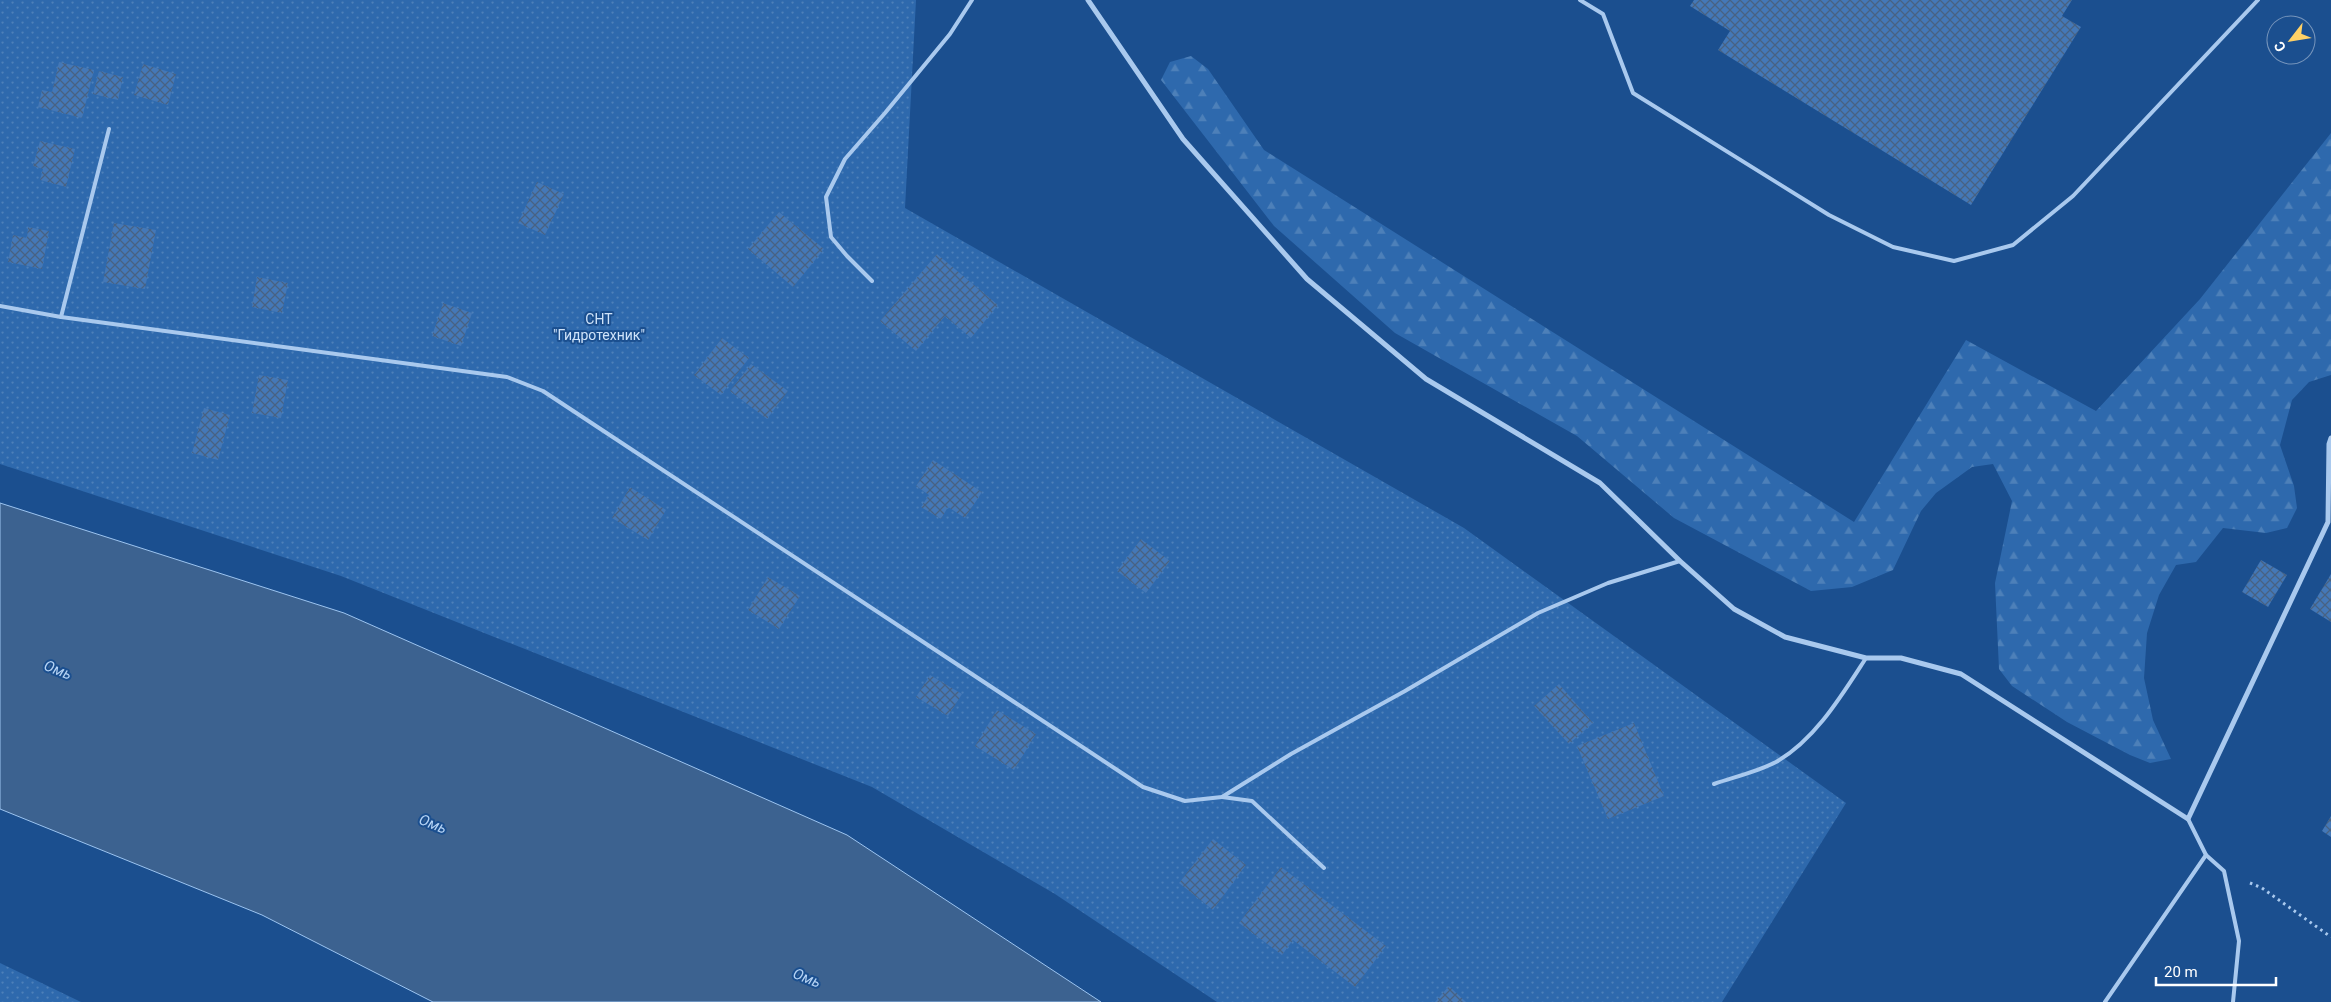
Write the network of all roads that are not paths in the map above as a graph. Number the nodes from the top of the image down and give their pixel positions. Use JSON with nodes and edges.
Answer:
{"nodes":[{"id":1,"x":972,"y":0,"type":"edge"},
{"id":2,"x":1088,"y":0,"type":"edge"},
{"id":3,"x":1580,"y":0,"type":"edge"},
{"id":4,"x":2258,"y":0,"type":"edge"},
{"id":5,"x":109,"y":129,"type":"dead end"},
{"id":6,"x":872,"y":281,"type":"dead end"},
{"id":7,"x":0,"y":306,"type":"edge"},
{"id":8,"x":61,"y":318,"type":"junction"},
{"id":9,"x":2331,"y":438,"type":"edge"},
{"id":10,"x":2330,"y":523,"type":"edge"},
{"id":11,"x":1680,"y":561,"type":"junction"},
{"id":12,"x":1866,"y":658,"type":"junction"},
{"id":13,"x":1714,"y":784,"type":"dead end"},
{"id":14,"x":1222,"y":797,"type":"junction"},
{"id":15,"x":2188,"y":819,"type":"junction"},
{"id":16,"x":2206,"y":855,"type":"junction"},
{"id":17,"x":1324,"y":868,"type":"dead end"},
{"id":18,"x":2105,"y":1002,"type":"edge"},
{"id":19,"x":2233,"y":1002,"type":"edge"}],
"edges":[{"from":1,"to":6,"type":"lane"},
{"from":2,"to":11,"type":"street"},
{"from":3,"to":4,"type":"lane"},
{"from":5,"to":8,"type":"lane"},
{"from":7,"to":8,"type":"lane"},
{"from":8,"to":14,"type":"lane"},
{"from":9,"to":10,"type":"street"},
{"from":10,"to":15,"type":"street"},
{"from":11,"to":12,"type":"street"},
{"from":11,"to":14,"type":"lane"},
{"from":12,"to":13,"type":"lane"},
{"from":12,"to":15,"type":"street"},
{"from":14,"to":17,"type":"lane"},
{"from":15,"to":16,"type":"lane"},
{"from":16,"to":18,"type":"lane"},
{"from":16,"to":19,"type":"lane"}]}
